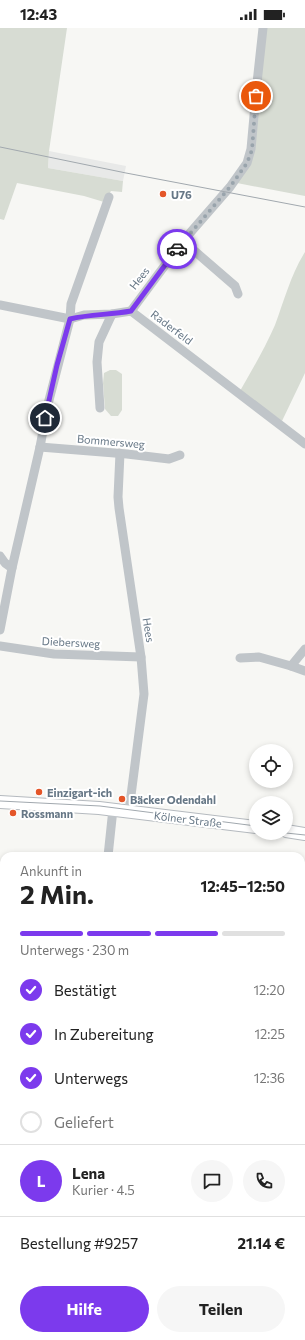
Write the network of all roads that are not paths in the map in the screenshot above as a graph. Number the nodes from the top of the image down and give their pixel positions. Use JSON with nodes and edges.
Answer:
{"nodes":[{"id":1,"x":263,"y":28,"type":"edge"},
{"id":2,"x":109,"y":197,"type":"dead end"},
{"id":3,"x":183,"y":241,"type":"junction"},
{"id":4,"x":238,"y":294,"type":"dead end"},
{"id":5,"x":0,"y":305,"type":"edge"},
{"id":6,"x":131,"y":311,"type":"junction"},
{"id":7,"x":112,"y":314,"type":"junction"},
{"id":8,"x":70,"y":319,"type":"junction"},
{"id":9,"x":100,"y":408,"type":"dead end"},
{"id":10,"x":305,"y":444,"type":"edge"},
{"id":11,"x":40,"y":446,"type":"junction"},
{"id":12,"x":120,"y":453,"type":"junction"},
{"id":13,"x":180,"y":455,"type":"dead end"},
{"id":14,"x":0,"y":556,"type":"edge"},
{"id":15,"x":12,"y":568,"type":"junction"},
{"id":16,"x":0,"y":630,"type":"edge"},
{"id":17,"x":0,"y":646,"type":"edge"},
{"id":18,"x":305,"y":648,"type":"edge"},
{"id":19,"x":141,"y":657,"type":"junction"},
{"id":20,"x":240,"y":658,"type":"dead end"},
{"id":21,"x":291,"y":666,"type":"junction"},
{"id":22,"x":305,"y":671,"type":"edge"},
{"id":23,"x":0,"y":802,"type":"edge"},
{"id":24,"x":112,"y":809,"type":"junction"},
{"id":25,"x":129,"y":811,"type":"junction"},
{"id":26,"x":249,"y":826,"type":"edge"},
{"id":27,"x":293,"y":832,"type":"edge"},
{"id":28,"x":305,"y":834,"type":"edge"},
{"id":29,"x":108,"y":852,"type":"edge"}],
"edges":[{"from":1,"to":3,"type":"street","name":"Hees"},
{"from":2,"to":8,"type":"street"},
{"from":3,"to":4,"type":"street"},
{"from":3,"to":6,"type":"street","name":"Hees"},
{"from":5,"to":8,"type":"street"},
{"from":6,"to":7,"type":"street"},
{"from":6,"to":10,"type":"street","name":"Raderfeld"},
{"from":7,"to":8,"type":"street"},
{"from":7,"to":9,"type":"street"},
{"from":8,"to":11,"type":"street"},
{"from":11,"to":12,"type":"street","name":"Bommersweg"},
{"from":11,"to":15,"type":"street"},
{"from":12,"to":13,"type":"street","name":"Bommersweg"},
{"from":12,"to":19,"type":"street","name":"Hees"},
{"from":14,"to":15,"type":"street"},
{"from":15,"to":16,"type":"street"},
{"from":17,"to":19,"type":"street","name":"Diebersweg"},
{"from":18,"to":21,"type":"street"},
{"from":19,"to":25,"type":"street","name":"Hees"},
{"from":20,"to":21,"type":"street"},
{"from":21,"to":22,"type":"street"},
{"from":23,"to":24,"type":"main road","name":"Kölner Straße"},
{"from":24,"to":25,"type":"main road","name":"Kölner Straße"},
{"from":24,"to":29,"type":"street"},
{"from":25,"to":26,"type":"main road","name":"Kölner Straße"},
{"from":27,"to":28,"type":"main road"}]}
